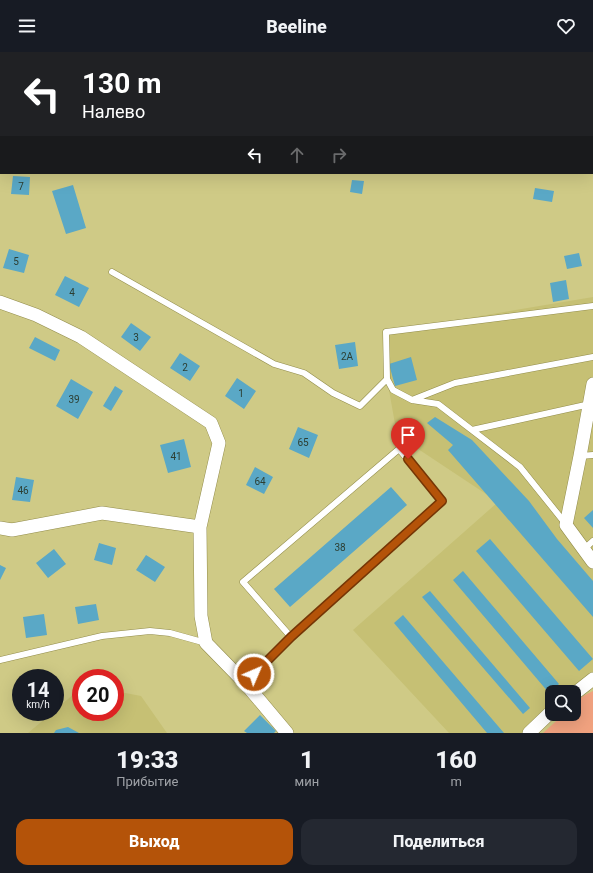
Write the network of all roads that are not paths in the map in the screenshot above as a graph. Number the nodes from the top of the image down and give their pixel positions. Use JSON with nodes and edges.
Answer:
{"nodes":[{"id":1,"x":112,"y":272,"type":"dead end"},
{"id":2,"x":0,"y":302,"type":"edge"},
{"id":3,"x":593,"y":306,"type":"edge"},
{"id":4,"x":593,"y":357,"type":"edge"},
{"id":5,"x":387,"y":379,"type":"junction"},
{"id":6,"x":593,"y":384,"type":"edge"},
{"id":7,"x":412,"y":400,"type":"junction"},
{"id":8,"x":590,"y":404,"type":"junction"},
{"id":9,"x":472,"y":430,"type":"junction"},
{"id":10,"x":587,"y":456,"type":"edge"},
{"id":11,"x":566,"y":525,"type":"junction"},
{"id":12,"x":200,"y":527,"type":"junction"},
{"id":13,"x":0,"y":528,"type":"edge"},
{"id":14,"x":588,"y":545,"type":"edge"},
{"id":15,"x":593,"y":562,"type":"edge"},
{"id":16,"x":291,"y":637,"type":"junction"},
{"id":17,"x":206,"y":643,"type":"junction"},
{"id":18,"x":0,"y":660,"type":"edge"},
{"id":19,"x":593,"y":679,"type":"edge"},
{"id":20,"x":245,"y":683,"type":"junction"},
{"id":21,"x":581,"y":688,"type":"edge"},
{"id":22,"x":545,"y":718,"type":"edge"},
{"id":23,"x":287,"y":733,"type":"edge"},
{"id":24,"x":529,"y":733,"type":"edge"}],
"edges":[{"from":1,"to":5,"type":"lane"},
{"from":2,"to":12,"type":"street"},
{"from":3,"to":5,"type":"lane"},
{"from":4,"to":7,"type":"lane"},
{"from":5,"to":7,"type":"lane"},
{"from":6,"to":8,"type":"street"},
{"from":7,"to":9,"type":"lane"},
{"from":8,"to":9,"type":"lane"},
{"from":8,"to":10,"type":"street"},
{"from":9,"to":11,"type":"lane"},
{"from":10,"to":11,"type":"street"},
{"from":11,"to":14,"type":"street"},
{"from":12,"to":13,"type":"street"},
{"from":12,"to":17,"type":"street"},
{"from":14,"to":15,"type":"street"},
{"from":16,"to":16,"type":"lane"},
{"from":16,"to":20,"type":"lane"},
{"from":17,"to":18,"type":"lane"},
{"from":17,"to":20,"type":"street"},
{"from":19,"to":21,"type":"street"},
{"from":20,"to":23,"type":"street"},
{"from":22,"to":24,"type":"street"}]}
